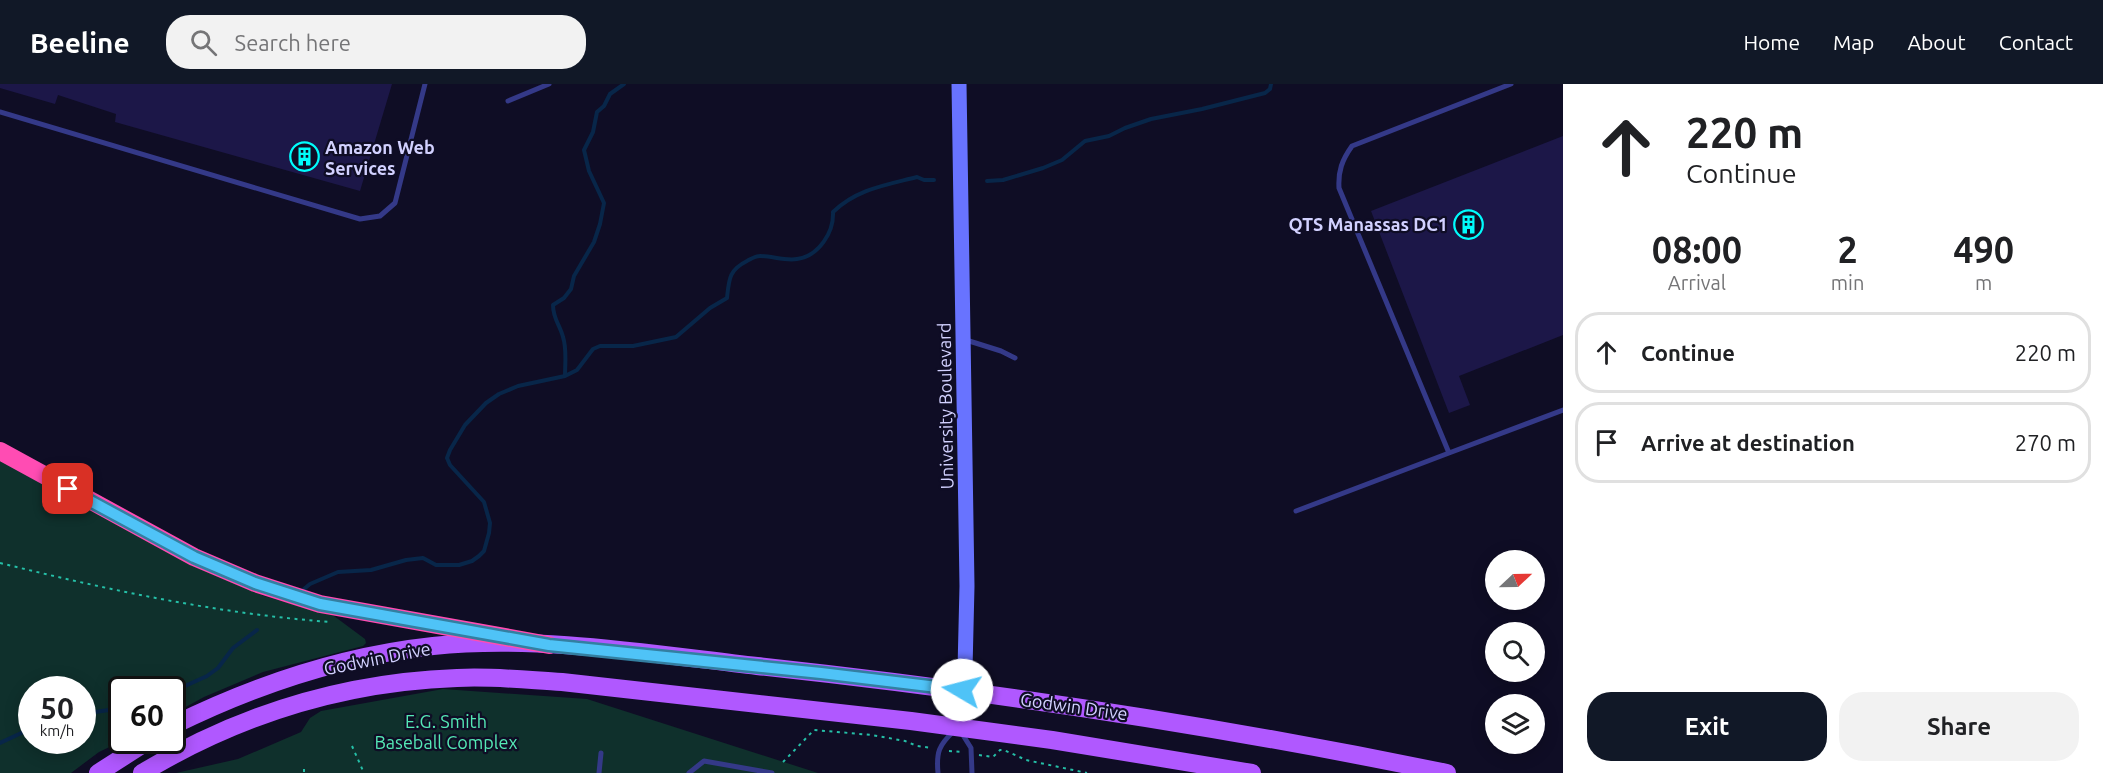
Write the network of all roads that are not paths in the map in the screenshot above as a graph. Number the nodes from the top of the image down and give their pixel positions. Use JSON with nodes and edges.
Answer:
{"nodes":[{"id":1,"x":425,"y":84,"type":"edge"},
{"id":2,"x":549,"y":84,"type":"edge"},
{"id":3,"x":959,"y":84,"type":"edge"},
{"id":4,"x":1511,"y":84,"type":"edge"},
{"id":5,"x":508,"y":101,"type":"dead end"},
{"id":6,"x":0,"y":112,"type":"edge"},
{"id":7,"x":963,"y":339,"type":"junction"},
{"id":8,"x":1015,"y":358,"type":"dead end"},
{"id":9,"x":1563,"y":411,"type":"edge"},
{"id":10,"x":0,"y":451,"type":"edge"},
{"id":11,"x":1449,"y":453,"type":"junction"},
{"id":12,"x":1296,"y":511,"type":"dead end"},
{"id":13,"x":549,"y":645,"type":"junction"},
{"id":14,"x":962,"y":690,"type":"junction"},
{"id":15,"x":186,"y":719,"type":"edge"},
{"id":16,"x":958,"y":727,"type":"junction"},
{"id":17,"x":601,"y":753,"type":"dead end"},
{"id":18,"x":128,"y":754,"type":"edge"},
{"id":19,"x":98,"y":773,"type":"edge"},
{"id":20,"x":142,"y":773,"type":"edge"},
{"id":21,"x":599,"y":773,"type":"edge"},
{"id":22,"x":688,"y":773,"type":"edge"},
{"id":23,"x":770,"y":773,"type":"edge"},
{"id":24,"x":938,"y":773,"type":"edge"},
{"id":25,"x":972,"y":773,"type":"edge"},
{"id":26,"x":1252,"y":773,"type":"edge"},
{"id":27,"x":1446,"y":773,"type":"edge"}],
"edges":[{"from":1,"to":6,"type":"lane"},
{"from":2,"to":5,"type":"lane"},
{"from":3,"to":7,"type":"main road","name":"University Boulevard"},
{"from":4,"to":11,"type":"lane"},
{"from":7,"to":8,"type":"lane"},
{"from":7,"to":14,"type":"main road","name":"University Boulevard"},
{"from":9,"to":11,"type":"lane"},
{"from":10,"to":13,"type":"highway"},
{"from":11,"to":12,"type":"lane"},
{"from":13,"to":14,"type":"main road","name":"Godwin Drive"},
{"from":13,"to":15,"type":"main road","name":"Godwin Drive"},
{"from":14,"to":16,"type":"main road","name":"University Boulevard"},
{"from":14,"to":27,"type":"main road","name":"Godwin Drive"},
{"from":16,"to":20,"type":"main road","name":"Godwin Drive"},
{"from":16,"to":24,"type":"lane"},
{"from":16,"to":25,"type":"lane"},
{"from":16,"to":26,"type":"main road","name":"Godwin Drive"},
{"from":17,"to":21,"type":"lane"},
{"from":18,"to":19,"type":"main road"},
{"from":22,"to":23,"type":"lane"}]}
